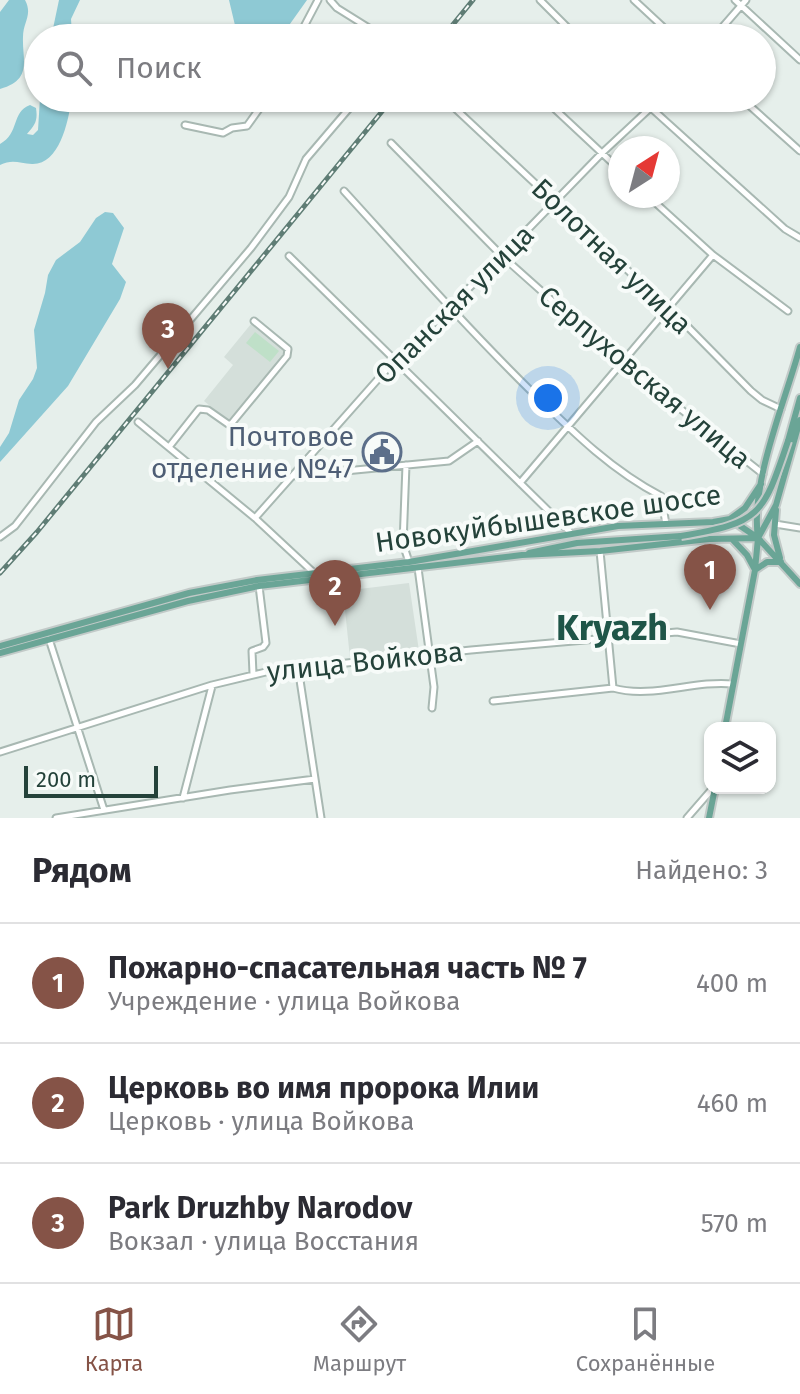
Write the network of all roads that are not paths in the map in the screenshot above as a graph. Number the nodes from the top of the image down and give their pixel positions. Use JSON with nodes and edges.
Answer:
{"nodes":[{"id":1,"x":318,"y":0,"type":"edge"},
{"id":2,"x":330,"y":0,"type":"edge"},
{"id":3,"x":540,"y":0,"type":"edge"},
{"id":4,"x":634,"y":0,"type":"edge"},
{"id":5,"x":735,"y":0,"type":"edge"},
{"id":6,"x":743,"y":3,"type":"edge"},
{"id":7,"x":305,"y":24,"type":"edge"},
{"id":8,"x":363,"y":24,"type":"edge"},
{"id":9,"x":564,"y":24,"type":"edge"},
{"id":10,"x":660,"y":24,"type":"edge"},
{"id":11,"x":725,"y":24,"type":"edge"},
{"id":12,"x":764,"y":24,"type":"edge"},
{"id":13,"x":776,"y":36,"type":"edge"},
{"id":14,"x":800,"y":60,"type":"edge"},
{"id":15,"x":257,"y":112,"type":"edge"},
{"id":16,"x":345,"y":112,"type":"edge"},
{"id":17,"x":459,"y":112,"type":"edge"},
{"id":18,"x":558,"y":112,"type":"edge"},
{"id":19,"x":649,"y":112,"type":"edge"},
{"id":20,"x":653,"y":112,"type":"edge"},
{"id":21,"x":757,"y":112,"type":"edge"},
{"id":22,"x":185,"y":125,"type":"dead end"},
{"id":23,"x":391,"y":143,"type":"dead end"},
{"id":24,"x":800,"y":151,"type":"edge"},
{"id":25,"x":602,"y":153,"type":"junction"},
{"id":26,"x":608,"y":159,"type":"edge"},
{"id":27,"x":344,"y":191,"type":"dead end"},
{"id":28,"x":556,"y":201,"type":"junction"},
{"id":29,"x":661,"y":208,"type":"edge"},
{"id":30,"x":800,"y":238,"type":"edge"},
{"id":31,"x":713,"y":255,"type":"junction"},
{"id":32,"x":289,"y":256,"type":"dead end"},
{"id":33,"x":502,"y":256,"type":"junction"},
{"id":34,"x":450,"y":307,"type":"junction"},
{"id":35,"x":667,"y":308,"type":"junction"},
{"id":36,"x":788,"y":311,"type":"dead end"},
{"id":37,"x":254,"y":321,"type":"dead end"},
{"id":38,"x":800,"y":347,"type":"edge"},
{"id":39,"x":395,"y":360,"type":"junction"},
{"id":40,"x":621,"y":362,"type":"junction"},
{"id":41,"x":800,"y":398,"type":"edge"},
{"id":42,"x":782,"y":409,"type":"junction"},
{"id":43,"x":800,"y":420,"type":"edge"},
{"id":44,"x":138,"y":422,"type":"dead end"},
{"id":45,"x":566,"y":426,"type":"junction"},
{"id":46,"x":478,"y":441,"type":"junction"},
{"id":47,"x":169,"y":447,"type":"junction"},
{"id":48,"x":406,"y":465,"type":"junction"},
{"id":49,"x":292,"y":476,"type":"junction"},
{"id":50,"x":762,"y":478,"type":"junction"},
{"id":51,"x":520,"y":483,"type":"junction"},
{"id":52,"x":781,"y":484,"type":"junction"},
{"id":53,"x":776,"y":505,"type":"junction"},
{"id":54,"x":255,"y":518,"type":"junction"},
{"id":55,"x":730,"y":519,"type":"junction"},
{"id":56,"x":713,"y":522,"type":"junction"},
{"id":57,"x":666,"y":524,"type":"junction"},
{"id":58,"x":775,"y":524,"type":"junction"},
{"id":59,"x":800,"y":528,"type":"edge"},
{"id":60,"x":570,"y":532,"type":"junction"},
{"id":61,"x":0,"y":537,"type":"edge"},
{"id":62,"x":758,"y":538,"type":"junction"},
{"id":63,"x":712,"y":539,"type":"junction"},
{"id":64,"x":732,"y":539,"type":"junction"},
{"id":65,"x":600,"y":551,"type":"junction"},
{"id":66,"x":522,"y":555,"type":"junction"},
{"id":67,"x":409,"y":562,"type":"junction"},
{"id":68,"x":781,"y":562,"type":"junction"},
{"id":69,"x":418,"y":568,"type":"junction"},
{"id":70,"x":755,"y":570,"type":"junction"},
{"id":71,"x":313,"y":572,"type":"junction"},
{"id":72,"x":800,"y":584,"type":"edge"},
{"id":73,"x":259,"y":586,"type":"junction"},
{"id":74,"x":607,"y":637,"type":"junction"},
{"id":75,"x":49,"y":639,"type":"junction"},
{"id":76,"x":741,"y":644,"type":"junction"},
{"id":77,"x":0,"y":646,"type":"edge"},
{"id":78,"x":0,"y":653,"type":"edge"},
{"id":79,"x":428,"y":654,"type":"junction"},
{"id":80,"x":298,"y":667,"type":"junction"},
{"id":81,"x":253,"y":674,"type":"junction"},
{"id":82,"x":733,"y":684,"type":"junction"},
{"id":83,"x":212,"y":685,"type":"junction"},
{"id":84,"x":613,"y":688,"type":"junction"},
{"id":85,"x":493,"y":701,"type":"dead end"},
{"id":86,"x":432,"y":708,"type":"dead end"},
{"id":87,"x":726,"y":722,"type":"edge"},
{"id":88,"x":76,"y":727,"type":"junction"},
{"id":89,"x":0,"y":752,"type":"edge"},
{"id":90,"x":315,"y":779,"type":"junction"},
{"id":91,"x":709,"y":794,"type":"edge"},
{"id":92,"x":713,"y":794,"type":"edge"},
{"id":93,"x":183,"y":798,"type":"junction"},
{"id":94,"x":104,"y":810,"type":"junction"},
{"id":95,"x":56,"y":818,"type":"edge"},
{"id":96,"x":321,"y":818,"type":"edge"},
{"id":97,"x":687,"y":818,"type":"edge"},
{"id":98,"x":709,"y":818,"type":"edge"}],
"edges":[{"from":1,"to":7,"type":"street"},
{"from":2,"to":8,"type":"street"},
{"from":3,"to":9,"type":"street"},
{"from":4,"to":10,"type":"street"},
{"from":5,"to":6,"type":"street"},
{"from":6,"to":11,"type":"street"},
{"from":6,"to":12,"type":"street"},
{"from":13,"to":14,"type":"street"},
{"from":15,"to":22,"type":"street"},
{"from":16,"to":61,"type":"street"},
{"from":17,"to":28,"type":"street","name":"Болотная улица"},
{"from":18,"to":25,"type":"street"},
{"from":19,"to":25,"type":"street","name":"Опанская улица"},
{"from":20,"to":30,"type":"street"},
{"from":21,"to":24,"type":"street"},
{"from":23,"to":33,"type":"street","name":"Серпуховская улица"},
{"from":25,"to":26,"type":"street"},
{"from":25,"to":28,"type":"street","name":"Опанская улица"},
{"from":27,"to":34,"type":"street"},
{"from":28,"to":33,"type":"street","name":"Опанская улица"},
{"from":28,"to":35,"type":"street","name":"Болотная улица"},
{"from":29,"to":31,"type":"street"},
{"from":31,"to":35,"type":"street"},
{"from":31,"to":36,"type":"street"},
{"from":32,"to":39,"type":"street"},
{"from":33,"to":34,"type":"street","name":"Опанская улица"},
{"from":33,"to":40,"type":"street","name":"Серпуховская улица"},
{"from":34,"to":39,"type":"street","name":"Опанская улица"},
{"from":34,"to":45,"type":"street"},
{"from":35,"to":40,"type":"street"},
{"from":35,"to":42,"type":"street","name":"Болотная улица"},
{"from":37,"to":47,"type":"street"},
{"from":38,"to":42,"type":"main road"},
{"from":39,"to":46,"type":"street"},
{"from":39,"to":49,"type":"street","name":"Опанская улица"},
{"from":40,"to":45,"type":"street"},
{"from":40,"to":50,"type":"street","name":"Серпуховская улица"},
{"from":41,"to":66,"type":"main road","name":"Новокуйбышевское шоссе","bridge":true},
{"from":42,"to":50,"type":"main road"},
{"from":43,"to":52,"type":"main road"},
{"from":44,"to":47,"type":"street"},
{"from":45,"to":51,"type":"street"},
{"from":45,"to":57,"type":"street"},
{"from":46,"to":48,"type":"street"},
{"from":46,"to":51,"type":"street"},
{"from":47,"to":54,"type":"street"},
{"from":48,"to":49,"type":"street"},
{"from":48,"to":67,"type":"street"},
{"from":49,"to":54,"type":"street","name":"Опанская улица"},
{"from":50,"to":52,"type":"main road"},
{"from":50,"to":55,"type":"main road","name":"Новокуйбышевское шоссе"},
{"from":50,"to":62,"type":"main road"},
{"from":51,"to":60,"type":"street"},
{"from":52,"to":53,"type":"main road"},
{"from":53,"to":58,"type":"main road"},
{"from":53,"to":62,"type":"main road"},
{"from":54,"to":71,"type":"street"},
{"from":55,"to":56,"type":"main road","name":"Новокуйбышевское шоссе"},
{"from":55,"to":62,"type":"main road"},
{"from":56,"to":57,"type":"main road","name":"Новокуйбышевское шоссе"},
{"from":56,"to":63,"type":"main road"},
{"from":57,"to":60,"type":"main road","name":"Новокуйбышевское шоссе"},
{"from":58,"to":59,"type":"street"},
{"from":58,"to":68,"type":"main road"},
{"from":60,"to":67,"type":"main road","name":"Новокуйбышевское шоссе"},
{"from":62,"to":64,"type":"main road","name":"Новокуйбышевское шоссе"},
{"from":62,"to":68,"type":"main road"},
{"from":62,"to":70,"type":"main road"},
{"from":63,"to":64,"type":"main road","name":"Новокуйбышевское шоссе"},
{"from":63,"to":65,"type":"main road","name":"Новокуйбышевское шоссе"},
{"from":64,"to":70,"type":"main road"},
{"from":65,"to":66,"type":"main road","name":"Новокуйбышевское шоссе"},
{"from":65,"to":74,"type":"street"},
{"from":66,"to":69,"type":"main road","name":"Новокуйбышевское шоссе"},
{"from":67,"to":71,"type":"main road","name":"Новокуйбышевское шоссе"},
{"from":68,"to":70,"type":"main road"},
{"from":68,"to":72,"type":"main road"},
{"from":69,"to":73,"type":"main road","name":"Новокуйбышевское шоссе"},
{"from":69,"to":79,"type":"street"},
{"from":70,"to":76,"type":"main road"},
{"from":71,"to":77,"type":"main road","name":"Новокуйбышевское шоссе"},
{"from":73,"to":75,"type":"main road","name":"Новокуйбышевское шоссе"},
{"from":73,"to":81,"type":"street"},
{"from":74,"to":76,"type":"street","name":"улица Войкова"},
{"from":74,"to":79,"type":"street","name":"улица Войкова"},
{"from":74,"to":84,"type":"street"},
{"from":75,"to":78,"type":"main road","name":"Новокуйбышевское шоссе"},
{"from":75,"to":88,"type":"street"},
{"from":76,"to":82,"type":"main road"},
{"from":79,"to":80,"type":"street","name":"улица Войкова"},
{"from":79,"to":86,"type":"street"},
{"from":80,"to":81,"type":"street","name":"улица Войкова"},
{"from":80,"to":90,"type":"street"},
{"from":81,"to":83,"type":"street","name":"улица Войкова"},
{"from":82,"to":84,"type":"street"},
{"from":82,"to":87,"type":"main road"},
{"from":83,"to":88,"type":"street","name":"улица Войкова"},
{"from":83,"to":93,"type":"street"},
{"from":84,"to":85,"type":"street"},
{"from":88,"to":89,"type":"street","name":"улица Войкова"},
{"from":88,"to":94,"type":"street"},
{"from":90,"to":93,"type":"street"},
{"from":90,"to":96,"type":"street"},
{"from":91,"to":97,"type":"street"},
{"from":92,"to":98,"type":"main road"},
{"from":93,"to":94,"type":"street"},
{"from":94,"to":95,"type":"street"}]}
